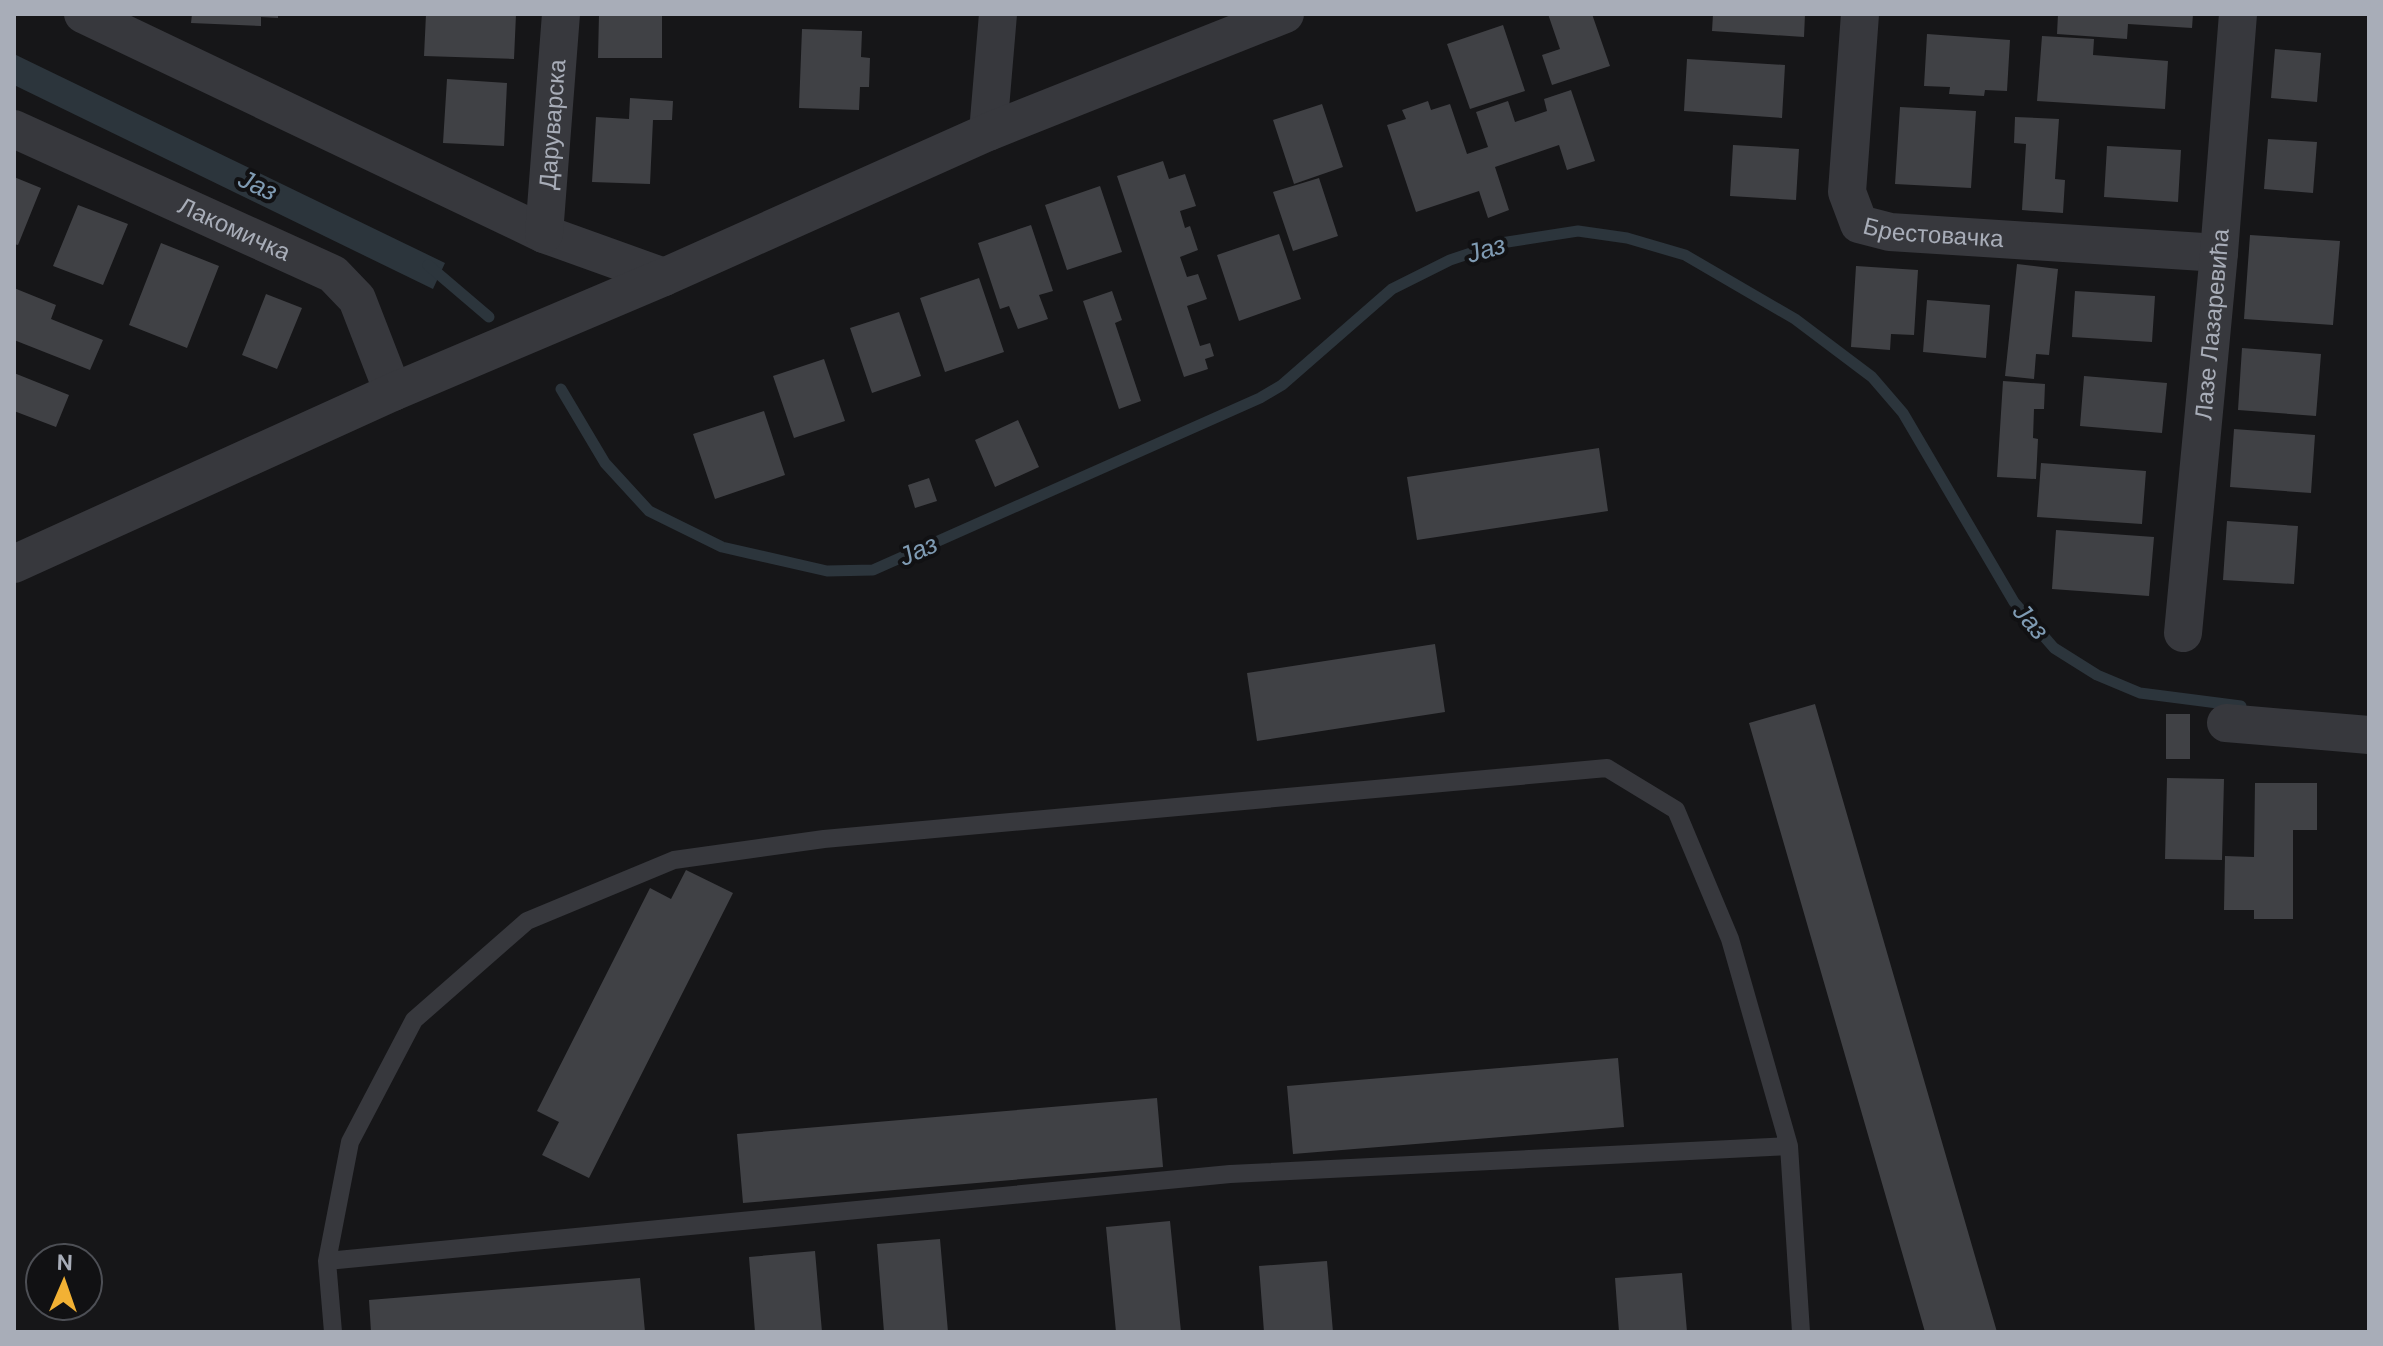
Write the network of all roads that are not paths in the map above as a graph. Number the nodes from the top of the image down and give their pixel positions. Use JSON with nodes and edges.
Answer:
{"nodes":[{"id":1,"x":83,"y":14,"type":"edge"},
{"id":2,"x":561,"y":14,"type":"edge"},
{"id":3,"x":998,"y":14,"type":"edge"},
{"id":4,"x":1285,"y":14,"type":"edge"},
{"id":5,"x":1860,"y":14,"type":"edge"},
{"id":6,"x":2238,"y":14,"type":"edge"},
{"id":7,"x":134,"y":26,"type":"edge"},
{"id":8,"x":14,"y":129,"type":"edge"},
{"id":9,"x":988,"y":132,"type":"junction"},
{"id":10,"x":544,"y":234,"type":"junction"},
{"id":11,"x":2219,"y":253,"type":"junction"},
{"id":12,"x":664,"y":277,"type":"junction"},
{"id":13,"x":393,"y":392,"type":"junction"},
{"id":14,"x":18,"y":559,"type":"edge"},
{"id":15,"x":2183,"y":633,"type":"dead end"},
{"id":16,"x":2226,"y":723,"type":"dead end"},
{"id":17,"x":2369,"y":735,"type":"edge"},
{"id":18,"x":1789,"y":1146,"type":"junction"},
{"id":19,"x":327,"y":1261,"type":"junction"},
{"id":20,"x":333,"y":1332,"type":"edge"},
{"id":21,"x":1801,"y":1332,"type":"edge"}],
"edges":[{"from":1,"to":7,"type":"street"},
{"from":2,"to":10,"type":"street","name":"Даруварска"},
{"from":3,"to":9,"type":"street"},
{"from":4,"to":9,"type":"street"},
{"from":5,"to":11,"type":"street","name":"Брестовачка"},
{"from":6,"to":11,"type":"street","name":"Лазе Лазаревића"},
{"from":7,"to":10,"type":"street"},
{"from":8,"to":13,"type":"street","name":"Лакомичка"},
{"from":9,"to":12,"type":"street"},
{"from":10,"to":12,"type":"street"},
{"from":11,"to":15,"type":"street","name":"Лазе Лазаревића"},
{"from":12,"to":13,"type":"street"},
{"from":13,"to":14,"type":"street"},
{"from":16,"to":17,"type":"street"},
{"from":18,"to":19,"type":"lane"},
{"from":18,"to":19,"type":"lane"},
{"from":18,"to":21,"type":"lane"},
{"from":19,"to":20,"type":"lane"}]}
